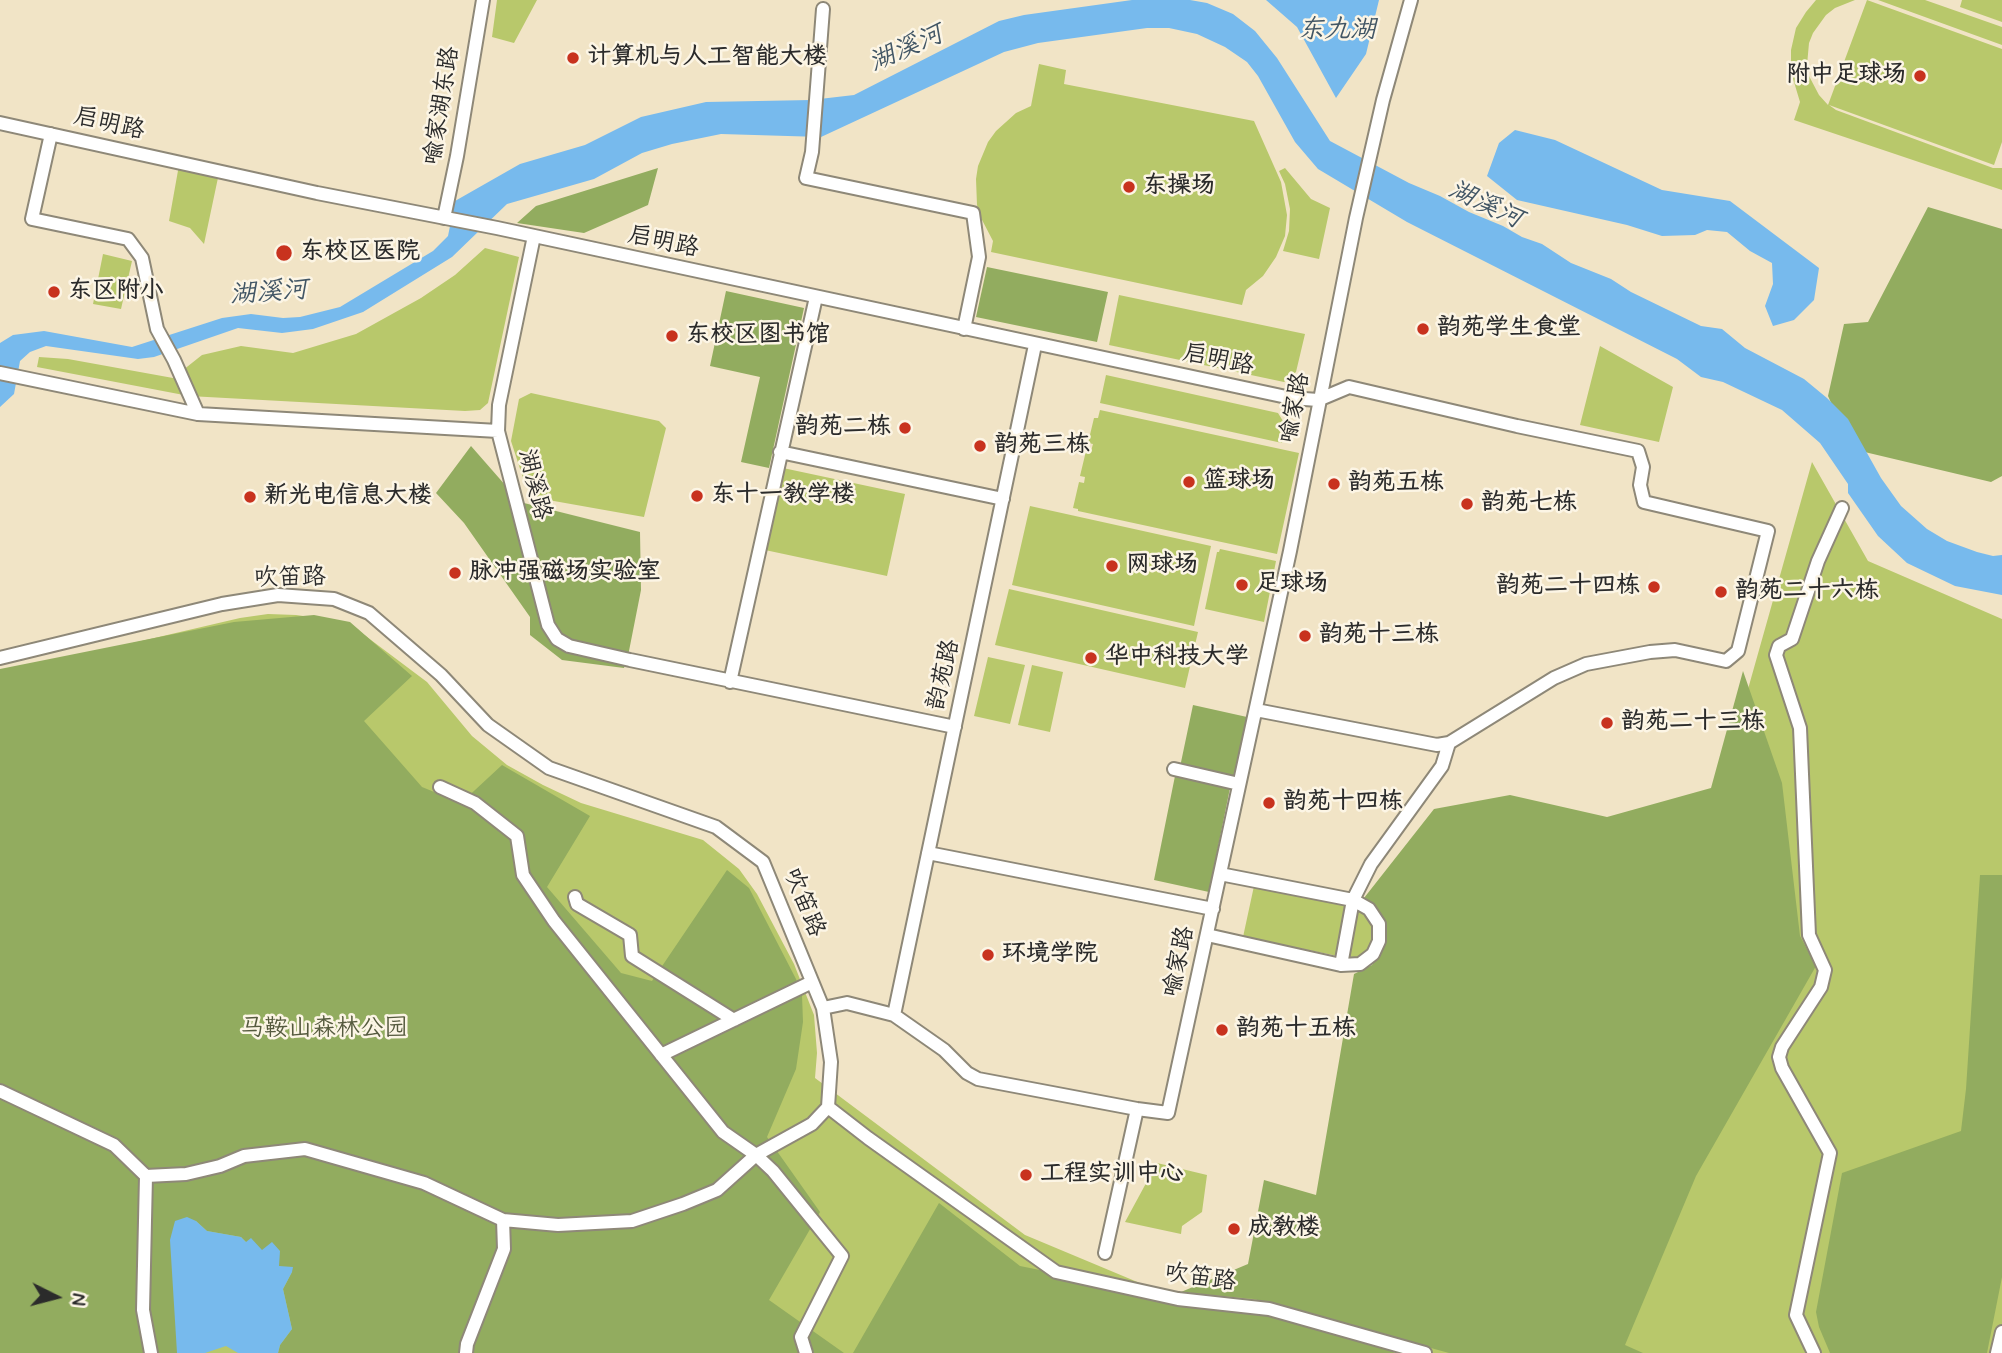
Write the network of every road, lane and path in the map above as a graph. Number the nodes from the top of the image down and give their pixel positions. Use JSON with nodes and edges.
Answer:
{"nodes":[{"id":1,"x":483,"y":0,"type":"edge"},
{"id":2,"x":1411,"y":0,"type":"edge"},
{"id":3,"x":823,"y":9,"type":"dead end"},
{"id":4,"x":0,"y":122,"type":"edge"},
{"id":5,"x":51,"y":134,"type":"junction"},
{"id":6,"x":445,"y":218,"type":"junction"},
{"id":7,"x":534,"y":236,"type":"junction"},
{"id":8,"x":816,"y":297,"type":"junction"},
{"id":9,"x":964,"y":329,"type":"junction"},
{"id":10,"x":1035,"y":345,"type":"junction"},
{"id":11,"x":0,"y":373,"type":"edge"},
{"id":12,"x":1318,"y":400,"type":"junction"},
{"id":13,"x":198,"y":414,"type":"junction"},
{"id":14,"x":498,"y":431,"type":"junction"},
{"id":15,"x":780,"y":452,"type":"junction"},
{"id":16,"x":1003,"y":499,"type":"junction"},
{"id":17,"x":1842,"y":508,"type":"dead end"},
{"id":18,"x":0,"y":658,"type":"edge"},
{"id":19,"x":730,"y":682,"type":"junction"},
{"id":20,"x":1256,"y":710,"type":"junction"},
{"id":21,"x":955,"y":727,"type":"junction"},
{"id":22,"x":1449,"y":743,"type":"junction"},
{"id":23,"x":1174,"y":769,"type":"dead end"},
{"id":24,"x":1240,"y":784,"type":"junction"},
{"id":25,"x":440,"y":787,"type":"dead end"},
{"id":26,"x":928,"y":853,"type":"junction"},
{"id":27,"x":1220,"y":874,"type":"junction"},
{"id":28,"x":575,"y":897,"type":"dead end"},
{"id":29,"x":1353,"y":900,"type":"junction"},
{"id":30,"x":1213,"y":909,"type":"junction"},
{"id":31,"x":1207,"y":935,"type":"junction"},
{"id":32,"x":1341,"y":965,"type":"junction"},
{"id":33,"x":812,"y":982,"type":"junction"},
{"id":34,"x":823,"y":1008,"type":"junction"},
{"id":35,"x":894,"y":1015,"type":"junction"},
{"id":36,"x":734,"y":1020,"type":"junction"},
{"id":37,"x":661,"y":1055,"type":"junction"},
{"id":38,"x":0,"y":1091,"type":"edge"},
{"id":39,"x":828,"y":1107,"type":"junction"},
{"id":40,"x":1138,"y":1109,"type":"junction"},
{"id":41,"x":756,"y":1154,"type":"junction"},
{"id":42,"x":146,"y":1176,"type":"junction"},
{"id":43,"x":503,"y":1220,"type":"junction"},
{"id":44,"x":1105,"y":1253,"type":"dead end"},
{"id":45,"x":2002,"y":1332,"type":"edge"},
{"id":46,"x":151,"y":1353,"type":"edge"},
{"id":47,"x":466,"y":1353,"type":"edge"},
{"id":48,"x":806,"y":1353,"type":"edge"},
{"id":49,"x":1424,"y":1353,"type":"edge"},
{"id":50,"x":1814,"y":1353,"type":"edge"},
{"id":51,"x":1997,"y":1353,"type":"edge"}],
"edges":[{"from":1,"to":6,"type":"street","name":"喻家湖东路"},
{"from":2,"to":12,"type":"street","name":"喻家路"},
{"from":3,"to":9,"type":"street"},
{"from":4,"to":5,"type":"street","name":"启明路"},
{"from":5,"to":6,"type":"street","name":"启明路"},
{"from":5,"to":13,"type":"street"},
{"from":6,"to":7,"type":"street","name":"启明路"},
{"from":7,"to":8,"type":"street","name":"启明路"},
{"from":7,"to":14,"type":"street"},
{"from":8,"to":9,"type":"street","name":"启明路"},
{"from":8,"to":15,"type":"street"},
{"from":9,"to":10,"type":"street","name":"启明路"},
{"from":10,"to":12,"type":"street","name":"启明路"},
{"from":10,"to":16,"type":"street","name":"韵苑路"},
{"from":11,"to":13,"type":"street","name":"湖溪路"},
{"from":12,"to":20,"type":"street","name":"喻家路"},
{"from":12,"to":22,"type":"street"},
{"from":13,"to":14,"type":"street","name":"湖溪路"},
{"from":14,"to":19,"type":"street","name":"湖溪路"},
{"from":15,"to":16,"type":"street"},
{"from":15,"to":19,"type":"street"},
{"from":16,"to":21,"type":"street","name":"韵苑路"},
{"from":17,"to":50,"type":"street"},
{"from":18,"to":33,"type":"street","name":"吹笛路"},
{"from":19,"to":21,"type":"street","name":"湖溪路"},
{"from":20,"to":22,"type":"street"},
{"from":20,"to":24,"type":"street","name":"喻家路"},
{"from":21,"to":26,"type":"street","name":"韵苑路"},
{"from":22,"to":29,"type":"street"},
{"from":23,"to":24,"type":"street"},
{"from":24,"to":27,"type":"street","name":"喻家路"},
{"from":25,"to":37,"type":"street"},
{"from":26,"to":30,"type":"street"},
{"from":26,"to":35,"type":"street","name":"韵苑路"},
{"from":27,"to":29,"type":"street"},
{"from":27,"to":30,"type":"street","name":"喻家路"},
{"from":28,"to":36,"type":"street"},
{"from":29,"to":32,"type":"street"},
{"from":29,"to":32,"type":"street"},
{"from":30,"to":31,"type":"street","name":"喻家路"},
{"from":31,"to":32,"type":"street"},
{"from":31,"to":40,"type":"street","name":"喻家路"},
{"from":33,"to":34,"type":"street","name":"吹笛路"},
{"from":33,"to":36,"type":"street"},
{"from":34,"to":35,"type":"street"},
{"from":34,"to":39,"type":"street","name":"吹笛路"},
{"from":35,"to":40,"type":"street"},
{"from":36,"to":37,"type":"street"},
{"from":37,"to":41,"type":"street"},
{"from":38,"to":42,"type":"street"},
{"from":39,"to":41,"type":"street"},
{"from":39,"to":49,"type":"street","name":"吹笛路"},
{"from":40,"to":44,"type":"street"},
{"from":41,"to":43,"type":"street"},
{"from":41,"to":48,"type":"street"},
{"from":42,"to":43,"type":"street"},
{"from":42,"to":46,"type":"street"},
{"from":43,"to":47,"type":"street"},
{"from":45,"to":51,"type":"street"}]}
